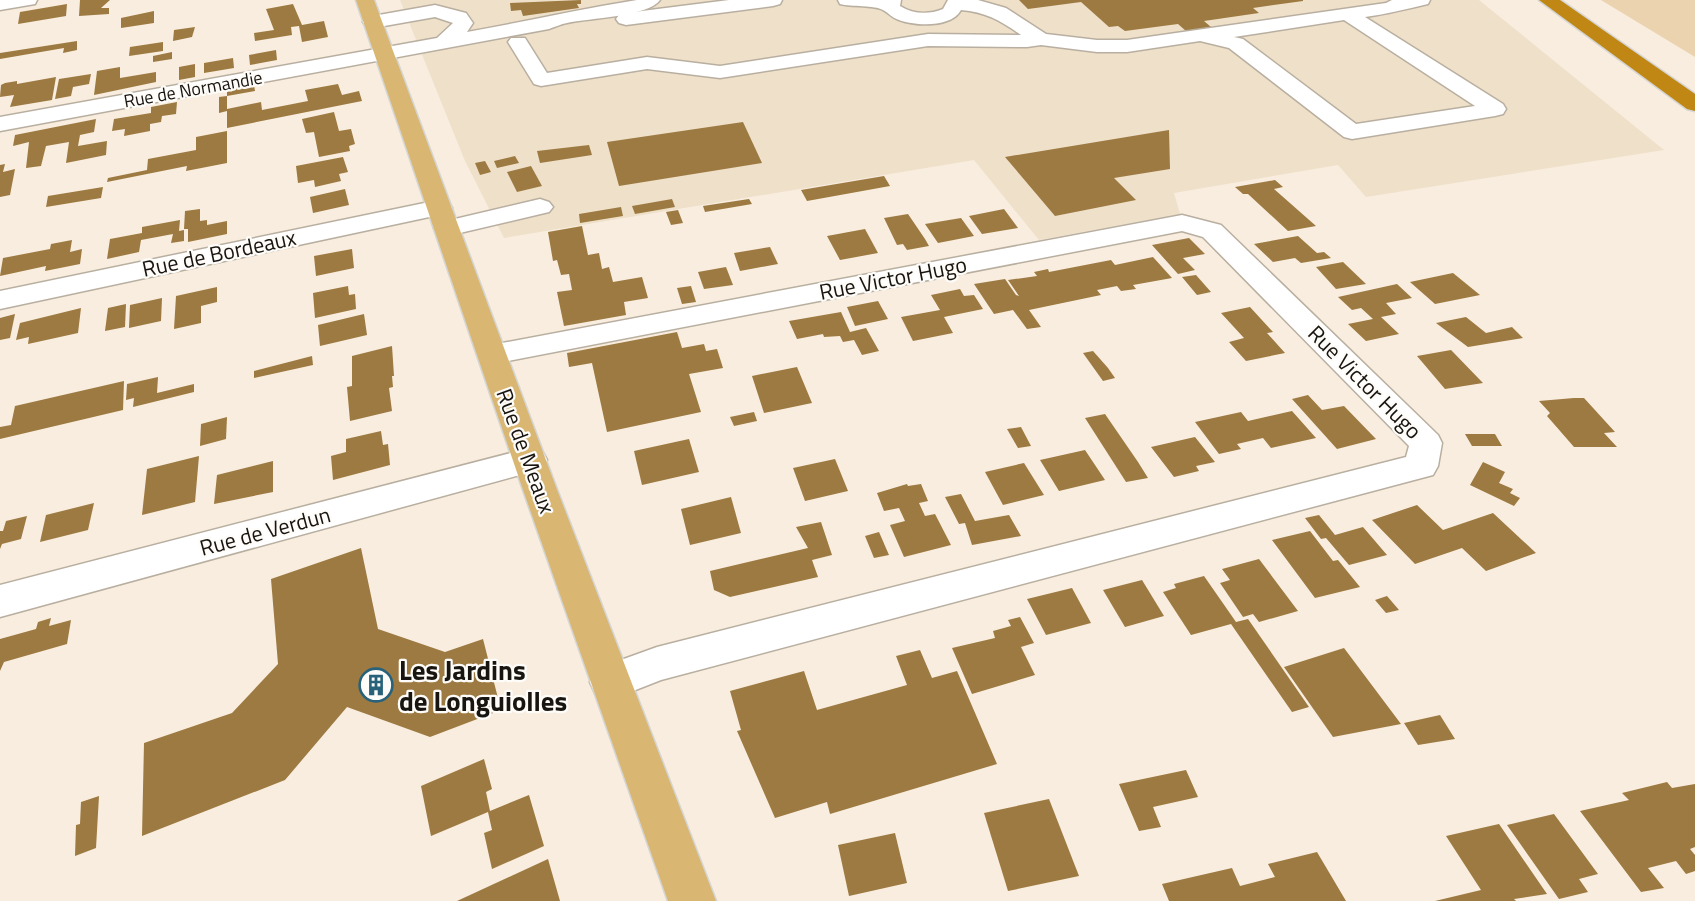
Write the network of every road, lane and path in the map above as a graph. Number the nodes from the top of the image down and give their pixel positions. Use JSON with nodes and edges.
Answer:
{"nodes":[{"id":1,"x":28,"y":0,"type":"edge"},
{"id":2,"x":638,"y":0,"type":"edge"},
{"id":3,"x":651,"y":0,"type":"edge"},
{"id":4,"x":773,"y":0,"type":"edge"},
{"id":5,"x":847,"y":0,"type":"edge"},
{"id":6,"x":1421,"y":0,"type":"edge"},
{"id":7,"x":1548,"y":0,"type":"edge"},
{"id":8,"x":1572,"y":0,"type":"edge"},
{"id":9,"x":891,"y":2,"type":"edge"},
{"id":10,"x":953,"y":2,"type":"edge"},
{"id":11,"x":0,"y":4,"type":"edge"},
{"id":12,"x":607,"y":8,"type":"junction"},
{"id":13,"x":449,"y":9,"type":"edge"},
{"id":14,"x":369,"y":11,"type":"edge"},
{"id":15,"x":1347,"y":14,"type":"junction"},
{"id":16,"x":561,"y":18,"type":"junction"},
{"id":17,"x":926,"y":19,"type":"junction"},
{"id":18,"x":1202,"y":36,"type":"junction"},
{"id":19,"x":1041,"y":39,"type":"junction"},
{"id":20,"x":928,"y":40,"type":"junction"},
{"id":21,"x":444,"y":42,"type":"junction"},
{"id":22,"x":518,"y":42,"type":"junction"},
{"id":23,"x":385,"y":54,"type":"junction"},
{"id":24,"x":1695,"y":84,"type":"edge"},
{"id":25,"x":1695,"y":104,"type":"edge"},
{"id":26,"x":0,"y":124,"type":"edge"},
{"id":27,"x":540,"y":207,"type":"dead end"},
{"id":28,"x":443,"y":218,"type":"junction"},
{"id":29,"x":0,"y":300,"type":"edge"},
{"id":30,"x":492,"y":354,"type":"junction"},
{"id":31,"x":530,"y":459,"type":"junction"},
{"id":32,"x":0,"y":601,"type":"edge"},
{"id":33,"x":610,"y":682,"type":"junction"},
{"id":34,"x":692,"y":901,"type":"edge"}],
"edges":[{"from":1,"to":11,"type":"street"},
{"from":2,"to":12,"type":"street"},
{"from":3,"to":12,"type":"street"},
{"from":4,"to":22,"type":"street"},
{"from":5,"to":9,"type":"street"},
{"from":6,"to":15,"type":"street"},
{"from":7,"to":25,"type":"highway"},
{"from":8,"to":24,"type":"highway"},
{"from":9,"to":17,"type":"street"},
{"from":10,"to":17,"type":"street"},
{"from":10,"to":19,"type":"street"},
{"from":12,"to":16,"type":"street"},
{"from":13,"to":14,"type":"street"},
{"from":13,"to":16,"type":"street"},
{"from":13,"to":21,"type":"street"},
{"from":14,"to":23,"type":"main road","name":"Rue de Meaux"},
{"from":15,"to":18,"type":"street"},
{"from":15,"to":18,"type":"street"},
{"from":16,"to":21,"type":"street"},
{"from":17,"to":20,"type":"street"},
{"from":18,"to":19,"type":"street"},
{"from":19,"to":20,"type":"street"},
{"from":20,"to":22,"type":"street"},
{"from":21,"to":23,"type":"street"},
{"from":22,"to":23,"type":"street"},
{"from":23,"to":26,"type":"street","name":"Rue de Normandie"},
{"from":23,"to":28,"type":"main road","name":"Rue de Meaux"},
{"from":27,"to":28,"type":"street","name":"Rue de Bordeaux"},
{"from":28,"to":29,"type":"street","name":"Rue de Bordeaux"},
{"from":28,"to":30,"type":"main road","name":"Rue de Meaux"},
{"from":30,"to":31,"type":"main road","name":"Rue de Meaux"},
{"from":30,"to":33,"type":"street","name":"Rue Victor Hugo"},
{"from":31,"to":32,"type":"street","name":"Rue de Verdun"},
{"from":31,"to":33,"type":"main road","name":"Rue de Meaux"},
{"from":33,"to":34,"type":"main road","name":"Rue de Meaux"}]}
